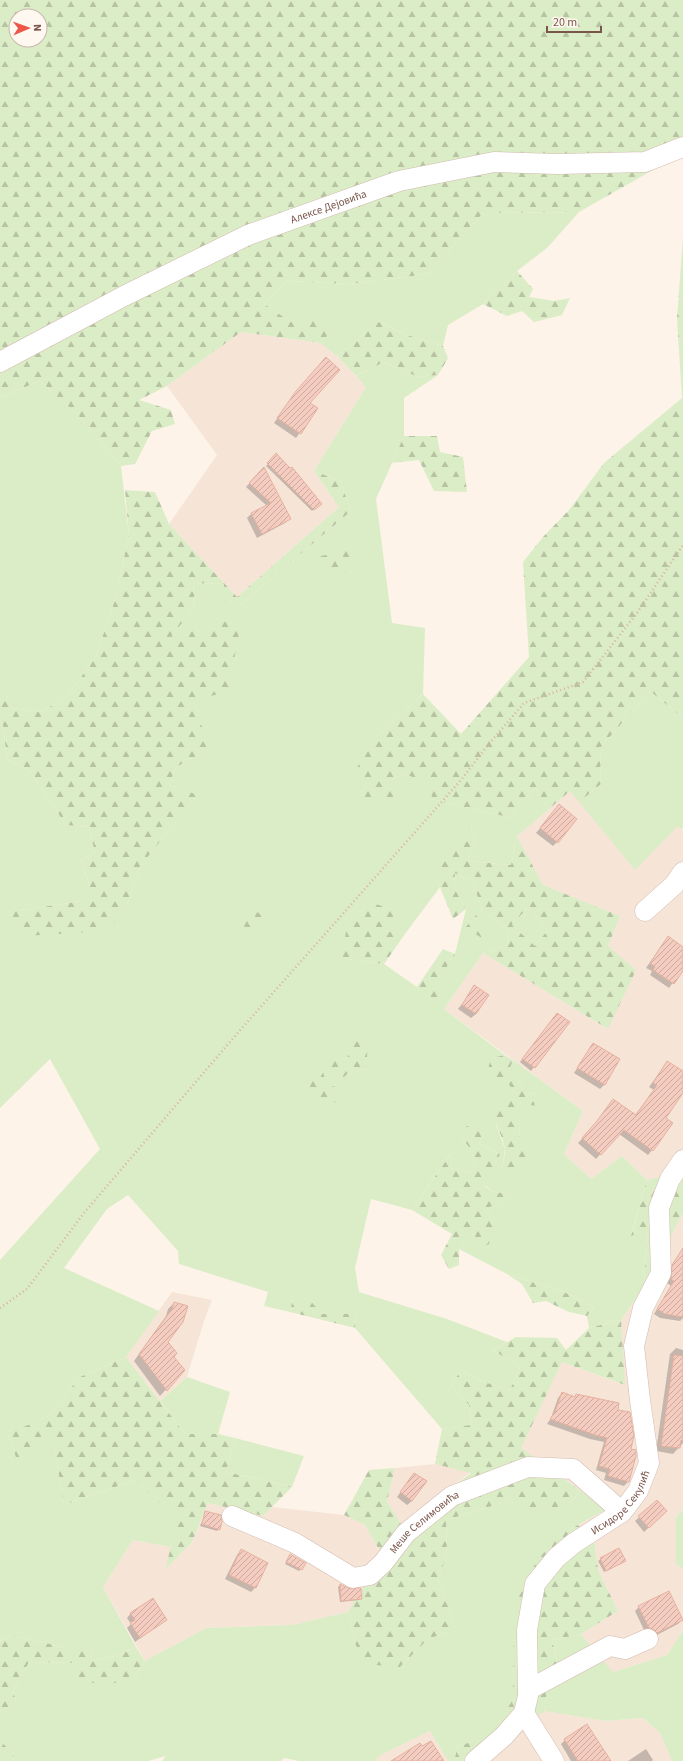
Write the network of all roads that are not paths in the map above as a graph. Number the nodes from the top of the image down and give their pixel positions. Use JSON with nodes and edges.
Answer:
{"nodes":[{"id":1,"x":683,"y":146,"type":"edge"},
{"id":2,"x":0,"y":362,"type":"edge"},
{"id":3,"x":683,"y":872,"type":"edge"},
{"id":4,"x":645,"y":910,"type":"dead end"},
{"id":5,"x":683,"y":1160,"type":"edge"},
{"id":6,"x":622,"y":1512,"type":"junction"},
{"id":7,"x":232,"y":1516,"type":"dead end"},
{"id":8,"x":648,"y":1639,"type":"dead end"},
{"id":9,"x":528,"y":1690,"type":"junction"},
{"id":10,"x":524,"y":1713,"type":"junction"},
{"id":11,"x":475,"y":1761,"type":"edge"},
{"id":12,"x":554,"y":1761,"type":"edge"}],
"edges":[{"from":1,"to":2,"type":"street","name":"Алексе Дејовића"},
{"from":3,"to":4,"type":"street"},
{"from":5,"to":6,"type":"street","name":"Исидоре Секулић"},
{"from":6,"to":7,"type":"street","name":"Меше Селимовића"},
{"from":6,"to":9,"type":"street","name":"Исидоре Секулић"},
{"from":8,"to":9,"type":"street"},
{"from":9,"to":10,"type":"street","name":"Исидоре Секулић"},
{"from":10,"to":11,"type":"street","name":"Исидоре Секулић"},
{"from":10,"to":12,"type":"street"}]}
